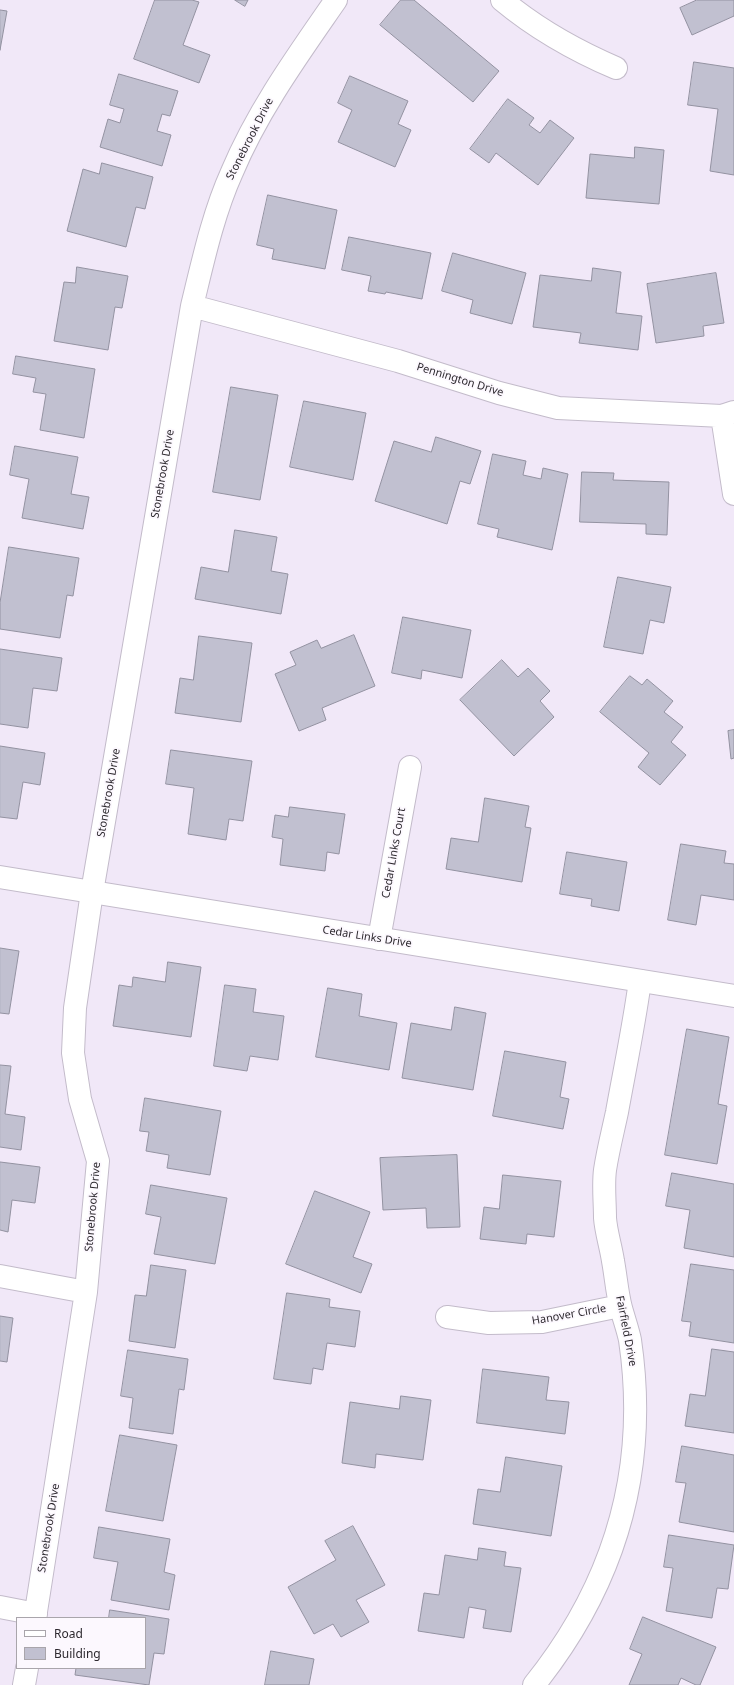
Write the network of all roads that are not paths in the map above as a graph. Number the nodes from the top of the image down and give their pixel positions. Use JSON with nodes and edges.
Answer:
{"nodes":[{"id":1,"x":336,"y":0,"type":"edge"},
{"id":2,"x":502,"y":0,"type":"edge"},
{"id":3,"x":616,"y":68,"type":"dead end"},
{"id":4,"x":192,"y":306,"type":"junction"},
{"id":5,"x":728,"y":414,"type":"edge"},
{"id":6,"x":734,"y":494,"type":"edge"},
{"id":7,"x":410,"y":767,"type":"dead end"},
{"id":8,"x":0,"y":877,"type":"edge"},
{"id":9,"x":92,"y":892,"type":"junction"},
{"id":10,"x":379,"y":939,"type":"junction"},
{"id":11,"x":640,"y":981,"type":"junction"},
{"id":12,"x":734,"y":996,"type":"edge"},
{"id":13,"x":0,"y":1276,"type":"edge"},
{"id":14,"x":86,"y":1292,"type":"junction"},
{"id":15,"x":620,"y":1306,"type":"junction"},
{"id":16,"x":447,"y":1317,"type":"dead end"},
{"id":17,"x":0,"y":1607,"type":"edge"},
{"id":18,"x":36,"y":1616,"type":"edge"},
{"id":19,"x":27,"y":1669,"type":"edge"},
{"id":20,"x":24,"y":1685,"type":"edge"},
{"id":21,"x":534,"y":1685,"type":"edge"}],
"edges":[{"from":1,"to":4,"type":"street","name":"Stonebrook Drive"},
{"from":2,"to":3,"type":"street"},
{"from":4,"to":5,"type":"street","name":"Pennington Drive"},
{"from":4,"to":9,"type":"street","name":"Stonebrook Drive"},
{"from":5,"to":6,"type":"street"},
{"from":7,"to":10,"type":"street","name":"Cedar Links Court"},
{"from":8,"to":9,"type":"street","name":"Cedar Links Drive"},
{"from":9,"to":10,"type":"street","name":"Cedar Links Drive"},
{"from":9,"to":14,"type":"street","name":"Stonebrook Drive"},
{"from":10,"to":11,"type":"street","name":"Cedar Links Drive"},
{"from":11,"to":12,"type":"street","name":"Cedar Links Drive"},
{"from":11,"to":15,"type":"street","name":"Fairfield Drive"},
{"from":13,"to":14,"type":"street"},
{"from":14,"to":18,"type":"street","name":"Stonebrook Drive"},
{"from":15,"to":16,"type":"street","name":"Hanover Circle"},
{"from":15,"to":21,"type":"street","name":"Fairfield Drive"},
{"from":17,"to":18,"type":"street"},
{"from":19,"to":20,"type":"street"}]}
